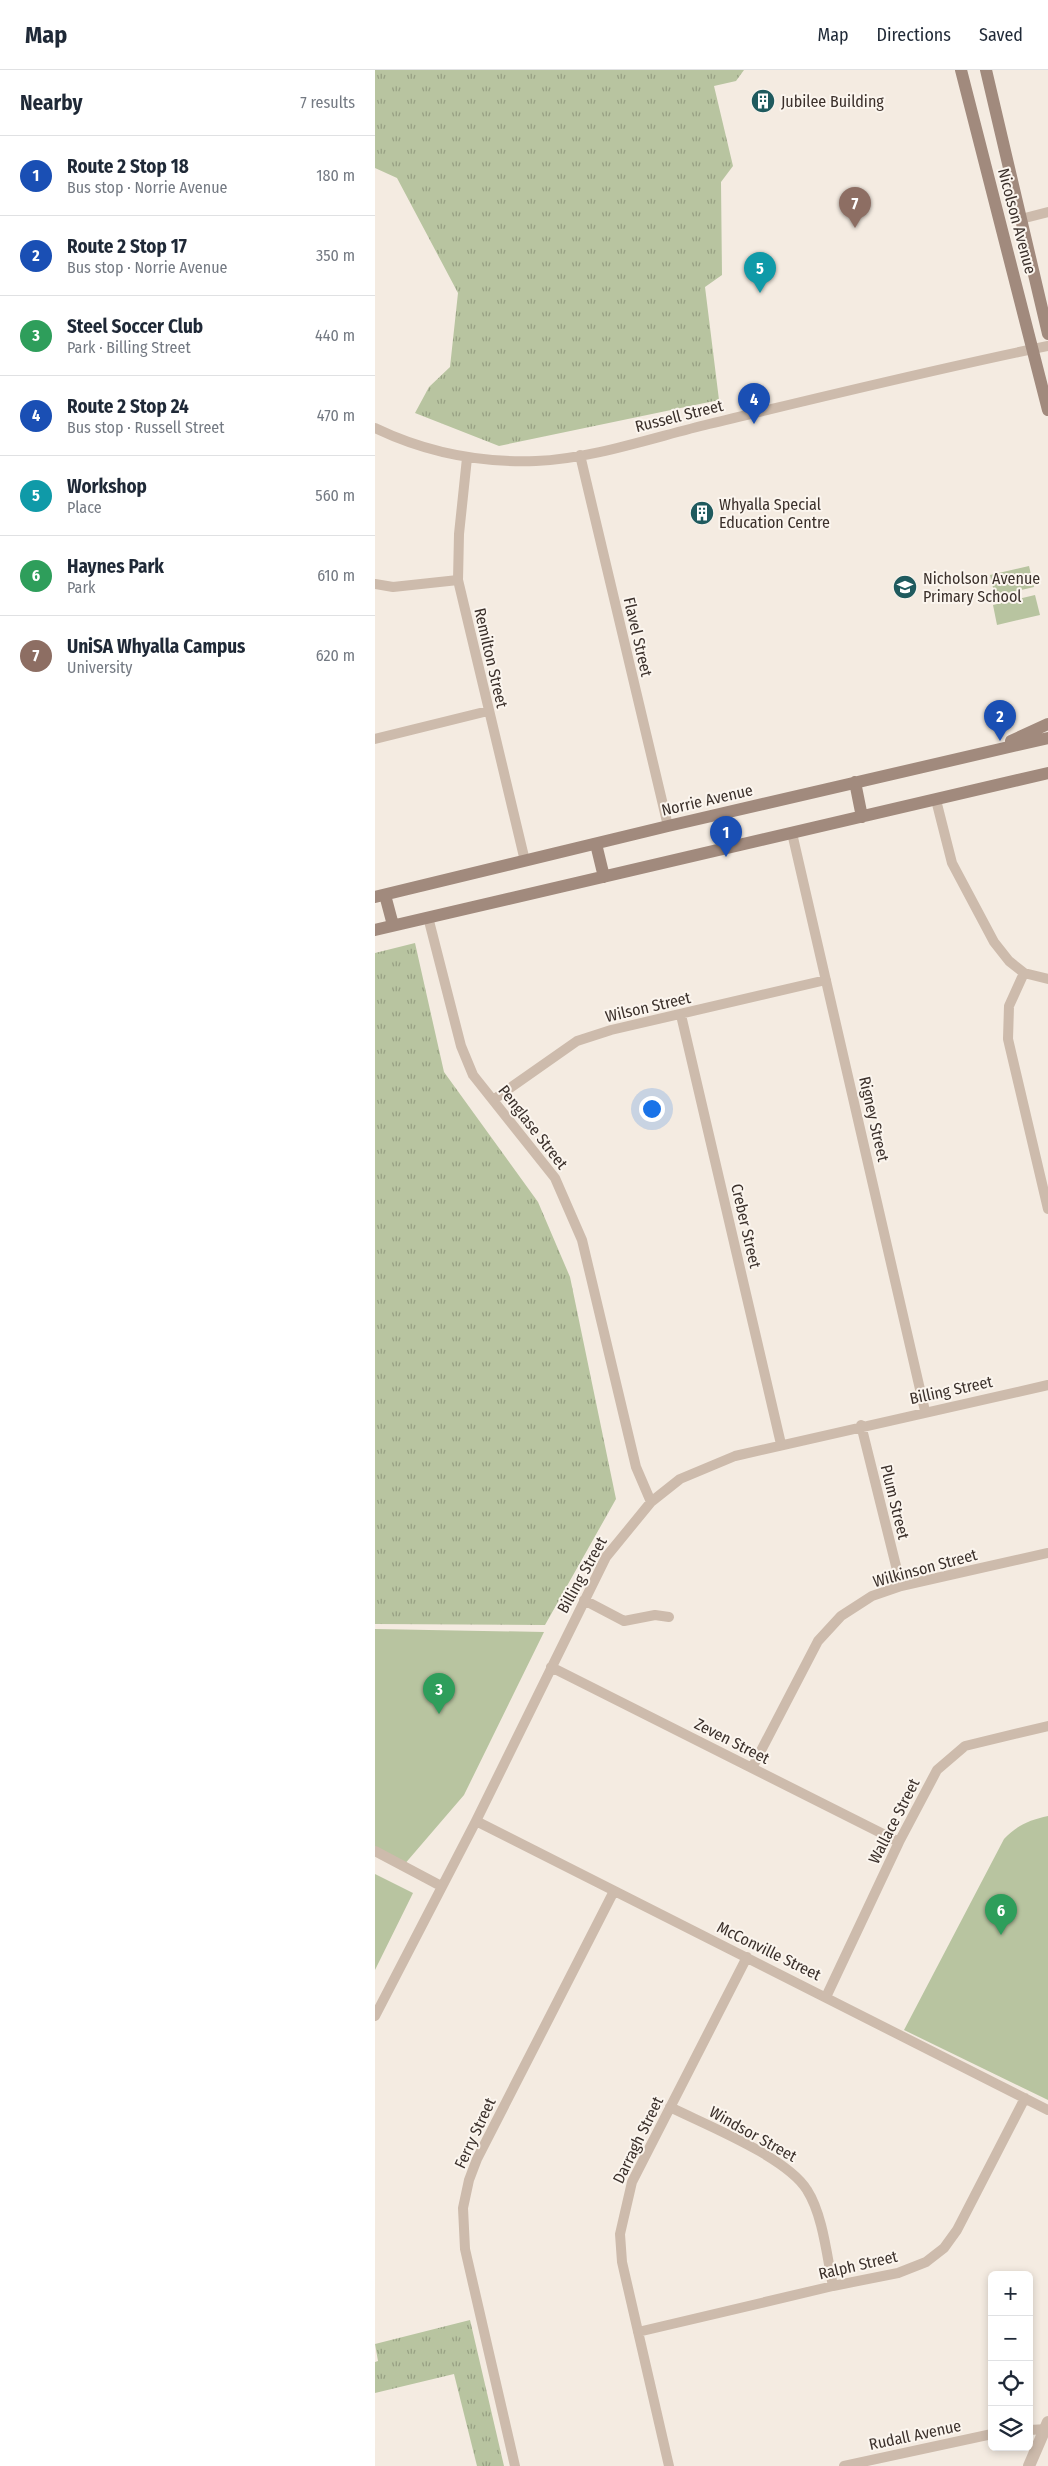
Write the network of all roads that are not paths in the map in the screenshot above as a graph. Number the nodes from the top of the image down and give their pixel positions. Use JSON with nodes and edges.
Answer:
{"nodes":[{"id":1,"x":961,"y":70,"type":"edge"},
{"id":2,"x":986,"y":70,"type":"edge"},
{"id":3,"x":1048,"y":212,"type":"edge"},
{"id":4,"x":1021,"y":219,"type":"junction"},
{"id":5,"x":1048,"y":334,"type":"edge"},
{"id":6,"x":1048,"y":346,"type":"edge"},
{"id":7,"x":1033,"y":349,"type":"junction"},
{"id":8,"x":1048,"y":410,"type":"edge"},
{"id":9,"x":375,"y":428,"type":"edge"},
{"id":10,"x":580,"y":455,"type":"junction"},
{"id":11,"x":467,"y":458,"type":"junction"},
{"id":12,"x":458,"y":580,"type":"junction"},
{"id":13,"x":375,"y":584,"type":"edge"},
{"id":14,"x":488,"y":711,"type":"junction"},
{"id":15,"x":1048,"y":724,"type":"edge"},
{"id":16,"x":1048,"y":738,"type":"edge"},
{"id":17,"x":375,"y":739,"type":"edge"},
{"id":18,"x":986,"y":752,"type":"junction"},
{"id":19,"x":1048,"y":773,"type":"edge"},
{"id":20,"x":855,"y":782,"type":"junction"},
{"id":21,"x":1048,"y":782,"type":"edge"},
{"id":22,"x":999,"y":785,"type":"junction"},
{"id":23,"x":936,"y":800,"type":"junction"},
{"id":24,"x":862,"y":817,"type":"junction"},
{"id":25,"x":668,"y":826,"type":"junction"},
{"id":26,"x":792,"y":833,"type":"junction"},
{"id":27,"x":596,"y":844,"type":"junction"},
{"id":28,"x":525,"y":861,"type":"junction"},
{"id":29,"x":604,"y":877,"type":"junction"},
{"id":30,"x":380,"y":896,"type":"edge"},
{"id":31,"x":428,"y":917,"type":"junction"},
{"id":32,"x":393,"y":925,"type":"junction"},
{"id":33,"x":375,"y":930,"type":"edge"},
{"id":34,"x":1025,"y":973,"type":"junction"},
{"id":35,"x":1048,"y":979,"type":"edge"},
{"id":36,"x":826,"y":980,"type":"junction"},
{"id":37,"x":681,"y":1014,"type":"junction"},
{"id":38,"x":493,"y":1100,"type":"junction"},
{"id":39,"x":1048,"y":1209,"type":"edge"},
{"id":40,"x":1048,"y":1385,"type":"edge"},
{"id":41,"x":925,"y":1411,"type":"junction"},
{"id":42,"x":861,"y":1425,"type":"junction"},
{"id":43,"x":781,"y":1444,"type":"junction"},
{"id":44,"x":651,"y":1502,"type":"junction"},
{"id":45,"x":1048,"y":1553,"type":"edge"},
{"id":46,"x":901,"y":1586,"type":"junction"},
{"id":47,"x":585,"y":1600,"type":"junction"},
{"id":48,"x":669,"y":1617,"type":"dead end"},
{"id":49,"x":551,"y":1667,"type":"junction"},
{"id":50,"x":1048,"y":1726,"type":"edge"},
{"id":51,"x":752,"y":1768,"type":"junction"},
{"id":52,"x":475,"y":1821,"type":"junction"},
{"id":53,"x":899,"y":1842,"type":"junction"},
{"id":54,"x":375,"y":1851,"type":"edge"},
{"id":55,"x":441,"y":1886,"type":"junction"},
{"id":56,"x":614,"y":1891,"type":"junction"},
{"id":57,"x":747,"y":1957,"type":"junction"},
{"id":58,"x":826,"y":1996,"type":"junction"},
{"id":59,"x":375,"y":2016,"type":"edge"},
{"id":60,"x":1025,"y":2098,"type":"junction"},
{"id":61,"x":670,"y":2107,"type":"junction"},
{"id":62,"x":1048,"y":2110,"type":"edge"},
{"id":63,"x":833,"y":2286,"type":"junction"},
{"id":64,"x":638,"y":2332,"type":"junction"},
{"id":65,"x":1047,"y":2426,"type":"edge"},
{"id":66,"x":1033,"y":2429,"type":"edge"},
{"id":67,"x":988,"y":2435,"type":"edge"},
{"id":68,"x":515,"y":2466,"type":"edge"},
{"id":69,"x":669,"y":2466,"type":"edge"},
{"id":70,"x":844,"y":2466,"type":"edge"},
{"id":71,"x":1029,"y":2466,"type":"edge"}],
"edges":[{"from":1,"to":7,"type":"main road","name":"Nicolson Avenue"},
{"from":2,"to":4,"type":"main road","name":"Nicolson Avenue"},
{"from":3,"to":4,"type":"street"},
{"from":4,"to":5,"type":"main road","name":"Nicolson Avenue"},
{"from":6,"to":7,"type":"street","name":"Russell Street"},
{"from":7,"to":8,"type":"main road","name":"Nicolson Avenue"},
{"from":7,"to":10,"type":"street","name":"Russell Street"},
{"from":9,"to":11,"type":"street","name":"Russell Street"},
{"from":10,"to":11,"type":"street","name":"Russell Street"},
{"from":10,"to":25,"type":"street","name":"Flavel Street"},
{"from":11,"to":12,"type":"street","name":"Remilton Street"},
{"from":12,"to":13,"type":"street"},
{"from":12,"to":14,"type":"street","name":"Remilton Street"},
{"from":14,"to":17,"type":"street"},
{"from":14,"to":28,"type":"street","name":"Remilton Street"},
{"from":15,"to":18,"type":"main road"},
{"from":16,"to":18,"type":"main road","name":"Norrie Avenue"},
{"from":18,"to":20,"type":"main road","name":"Norrie Avenue"},
{"from":19,"to":22,"type":"main road"},
{"from":20,"to":24,"type":"main road"},
{"from":20,"to":25,"type":"main road","name":"Norrie Avenue"},
{"from":21,"to":22,"type":"main road"},
{"from":22,"to":23,"type":"main road"},
{"from":23,"to":24,"type":"main road"},
{"from":23,"to":34,"type":"street"},
{"from":24,"to":26,"type":"main road"},
{"from":25,"to":27,"type":"main road","name":"Norrie Avenue"},
{"from":26,"to":29,"type":"main road"},
{"from":26,"to":36,"type":"street","name":"Rigney Street"},
{"from":27,"to":28,"type":"main road","name":"Norrie Avenue"},
{"from":27,"to":29,"type":"main road"},
{"from":28,"to":30,"type":"main road","name":"Norrie Avenue"},
{"from":29,"to":31,"type":"main road"},
{"from":30,"to":32,"type":"main road"},
{"from":31,"to":32,"type":"main road"},
{"from":31,"to":38,"type":"street","name":"Penglase Street"},
{"from":32,"to":33,"type":"main road"},
{"from":34,"to":35,"type":"street"},
{"from":34,"to":39,"type":"street"},
{"from":36,"to":37,"type":"street","name":"Wilson Street"},
{"from":36,"to":41,"type":"street","name":"Rigney Street"},
{"from":37,"to":38,"type":"street","name":"Wilson Street"},
{"from":37,"to":43,"type":"street","name":"Creber Street"},
{"from":38,"to":44,"type":"street","name":"Penglase Street"},
{"from":40,"to":41,"type":"street","name":"Billing Street"},
{"from":41,"to":42,"type":"street","name":"Billing Street"},
{"from":42,"to":43,"type":"street","name":"Billing Street"},
{"from":42,"to":46,"type":"street","name":"Plum Street"},
{"from":43,"to":44,"type":"street","name":"Billing Street"},
{"from":44,"to":47,"type":"street","name":"Billing Street"},
{"from":45,"to":46,"type":"street","name":"Wilkinson Street"},
{"from":46,"to":51,"type":"street","name":"Wilkinson Street"},
{"from":47,"to":48,"type":"street"},
{"from":47,"to":49,"type":"street","name":"Billing Street"},
{"from":49,"to":51,"type":"street","name":"Zeven Street"},
{"from":49,"to":52,"type":"street","name":"Billing Street"},
{"from":50,"to":53,"type":"street","name":"Wallace Street"},
{"from":51,"to":53,"type":"street","name":"Zeven Street"},
{"from":52,"to":55,"type":"street","name":"Billing Street"},
{"from":52,"to":56,"type":"street","name":"McConville Street"},
{"from":53,"to":58,"type":"street","name":"Wallace Street"},
{"from":54,"to":55,"type":"street"},
{"from":55,"to":59,"type":"street","name":"Billing Street"},
{"from":56,"to":57,"type":"street","name":"McConville Street"},
{"from":56,"to":68,"type":"street","name":"Ferry Street"},
{"from":57,"to":58,"type":"street","name":"McConville Street"},
{"from":57,"to":61,"type":"street","name":"Darragh Street"},
{"from":58,"to":60,"type":"street","name":"McConville Street"},
{"from":60,"to":62,"type":"street","name":"McConville Street"},
{"from":60,"to":63,"type":"street","name":"Ralph Street"},
{"from":61,"to":63,"type":"street","name":"Windsor Street"},
{"from":61,"to":64,"type":"street","name":"Darragh Street"},
{"from":63,"to":64,"type":"street","name":"Ralph Street"},
{"from":64,"to":69,"type":"street","name":"Darragh Street"},
{"from":65,"to":66,"type":"street"},
{"from":65,"to":71,"type":"street"},
{"from":67,"to":70,"type":"street","name":"Rudall Avenue"}]}
